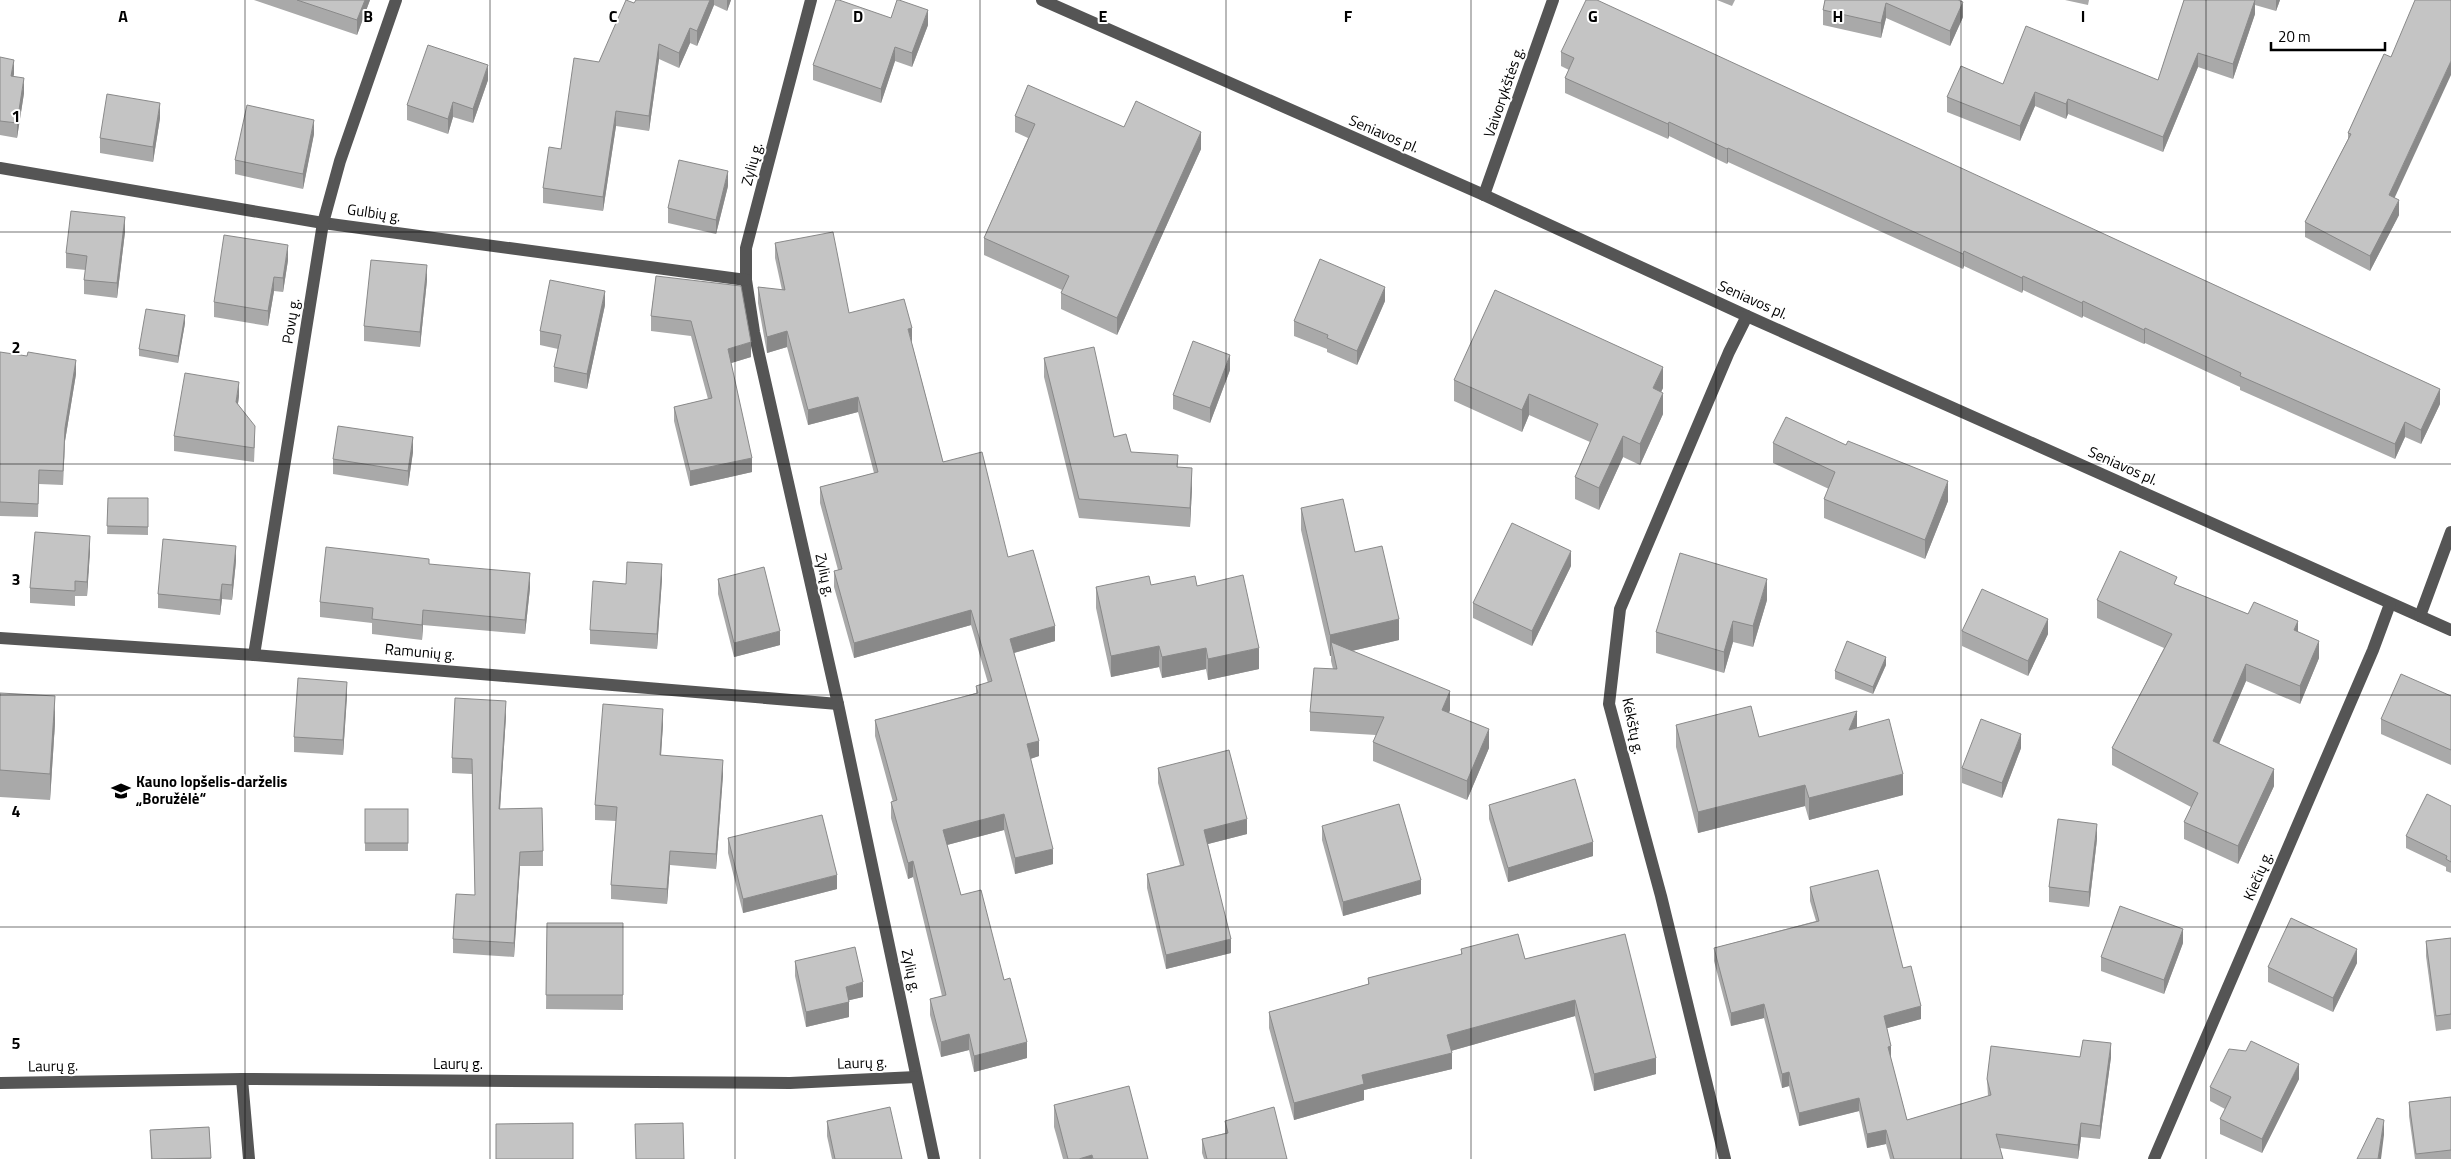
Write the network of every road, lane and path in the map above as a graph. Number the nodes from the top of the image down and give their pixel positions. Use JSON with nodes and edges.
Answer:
{"nodes":[{"id":1,"x":396,"y":0,"type":"edge"},
{"id":2,"x":811,"y":0,"type":"edge"},
{"id":3,"x":1042,"y":0,"type":"edge"},
{"id":4,"x":1553,"y":0,"type":"edge"},
{"id":5,"x":0,"y":168,"type":"edge"},
{"id":6,"x":1484,"y":195,"type":"junction"},
{"id":7,"x":323,"y":223,"type":"junction"},
{"id":8,"x":746,"y":280,"type":"junction"},
{"id":9,"x":1747,"y":316,"type":"junction"},
{"id":10,"x":2451,"y":532,"type":"edge"},
{"id":11,"x":2390,"y":604,"type":"junction"},
{"id":12,"x":2420,"y":616,"type":"junction"},
{"id":13,"x":2451,"y":630,"type":"edge"},
{"id":14,"x":0,"y":638,"type":"edge"},
{"id":15,"x":254,"y":655,"type":"junction"},
{"id":16,"x":838,"y":704,"type":"junction"},
{"id":17,"x":916,"y":1077,"type":"junction"},
{"id":18,"x":242,"y":1079,"type":"junction"},
{"id":19,"x":0,"y":1083,"type":"edge"},
{"id":20,"x":249,"y":1159,"type":"edge"},
{"id":21,"x":934,"y":1159,"type":"edge"},
{"id":22,"x":1725,"y":1159,"type":"edge"},
{"id":23,"x":2154,"y":1159,"type":"edge"}],
"edges":[{"from":1,"to":7,"type":"street","name":"Povų g."},
{"from":2,"to":8,"type":"street","name":"Zylių g."},
{"from":3,"to":6,"type":"street","name":"Seniavos pl."},
{"from":4,"to":6,"type":"street","name":"Vaivorykštės g."},
{"from":5,"to":7,"type":"street","name":"Gulbių g."},
{"from":6,"to":9,"type":"street","name":"Seniavos pl."},
{"from":7,"to":8,"type":"street","name":"Gulbių g."},
{"from":7,"to":15,"type":"street","name":"Povų g."},
{"from":8,"to":16,"type":"street","name":"Zylių g."},
{"from":9,"to":11,"type":"street","name":"Seniavos pl."},
{"from":9,"to":22,"type":"street","name":"Kėkštų g."},
{"from":10,"to":12,"type":"street"},
{"from":11,"to":12,"type":"street","name":"Seniavos pl."},
{"from":11,"to":23,"type":"street","name":"Kiečių g."},
{"from":12,"to":13,"type":"street","name":"Seniavos pl."},
{"from":14,"to":15,"type":"street","name":"Ramunių g."},
{"from":15,"to":16,"type":"street","name":"Ramunių g."},
{"from":16,"to":17,"type":"street","name":"Zylių g."},
{"from":17,"to":18,"type":"street","name":"Laurų g."},
{"from":17,"to":21,"type":"street","name":"Zylių g."},
{"from":18,"to":19,"type":"street","name":"Laurų g."},
{"from":18,"to":20,"type":"street"}]}
